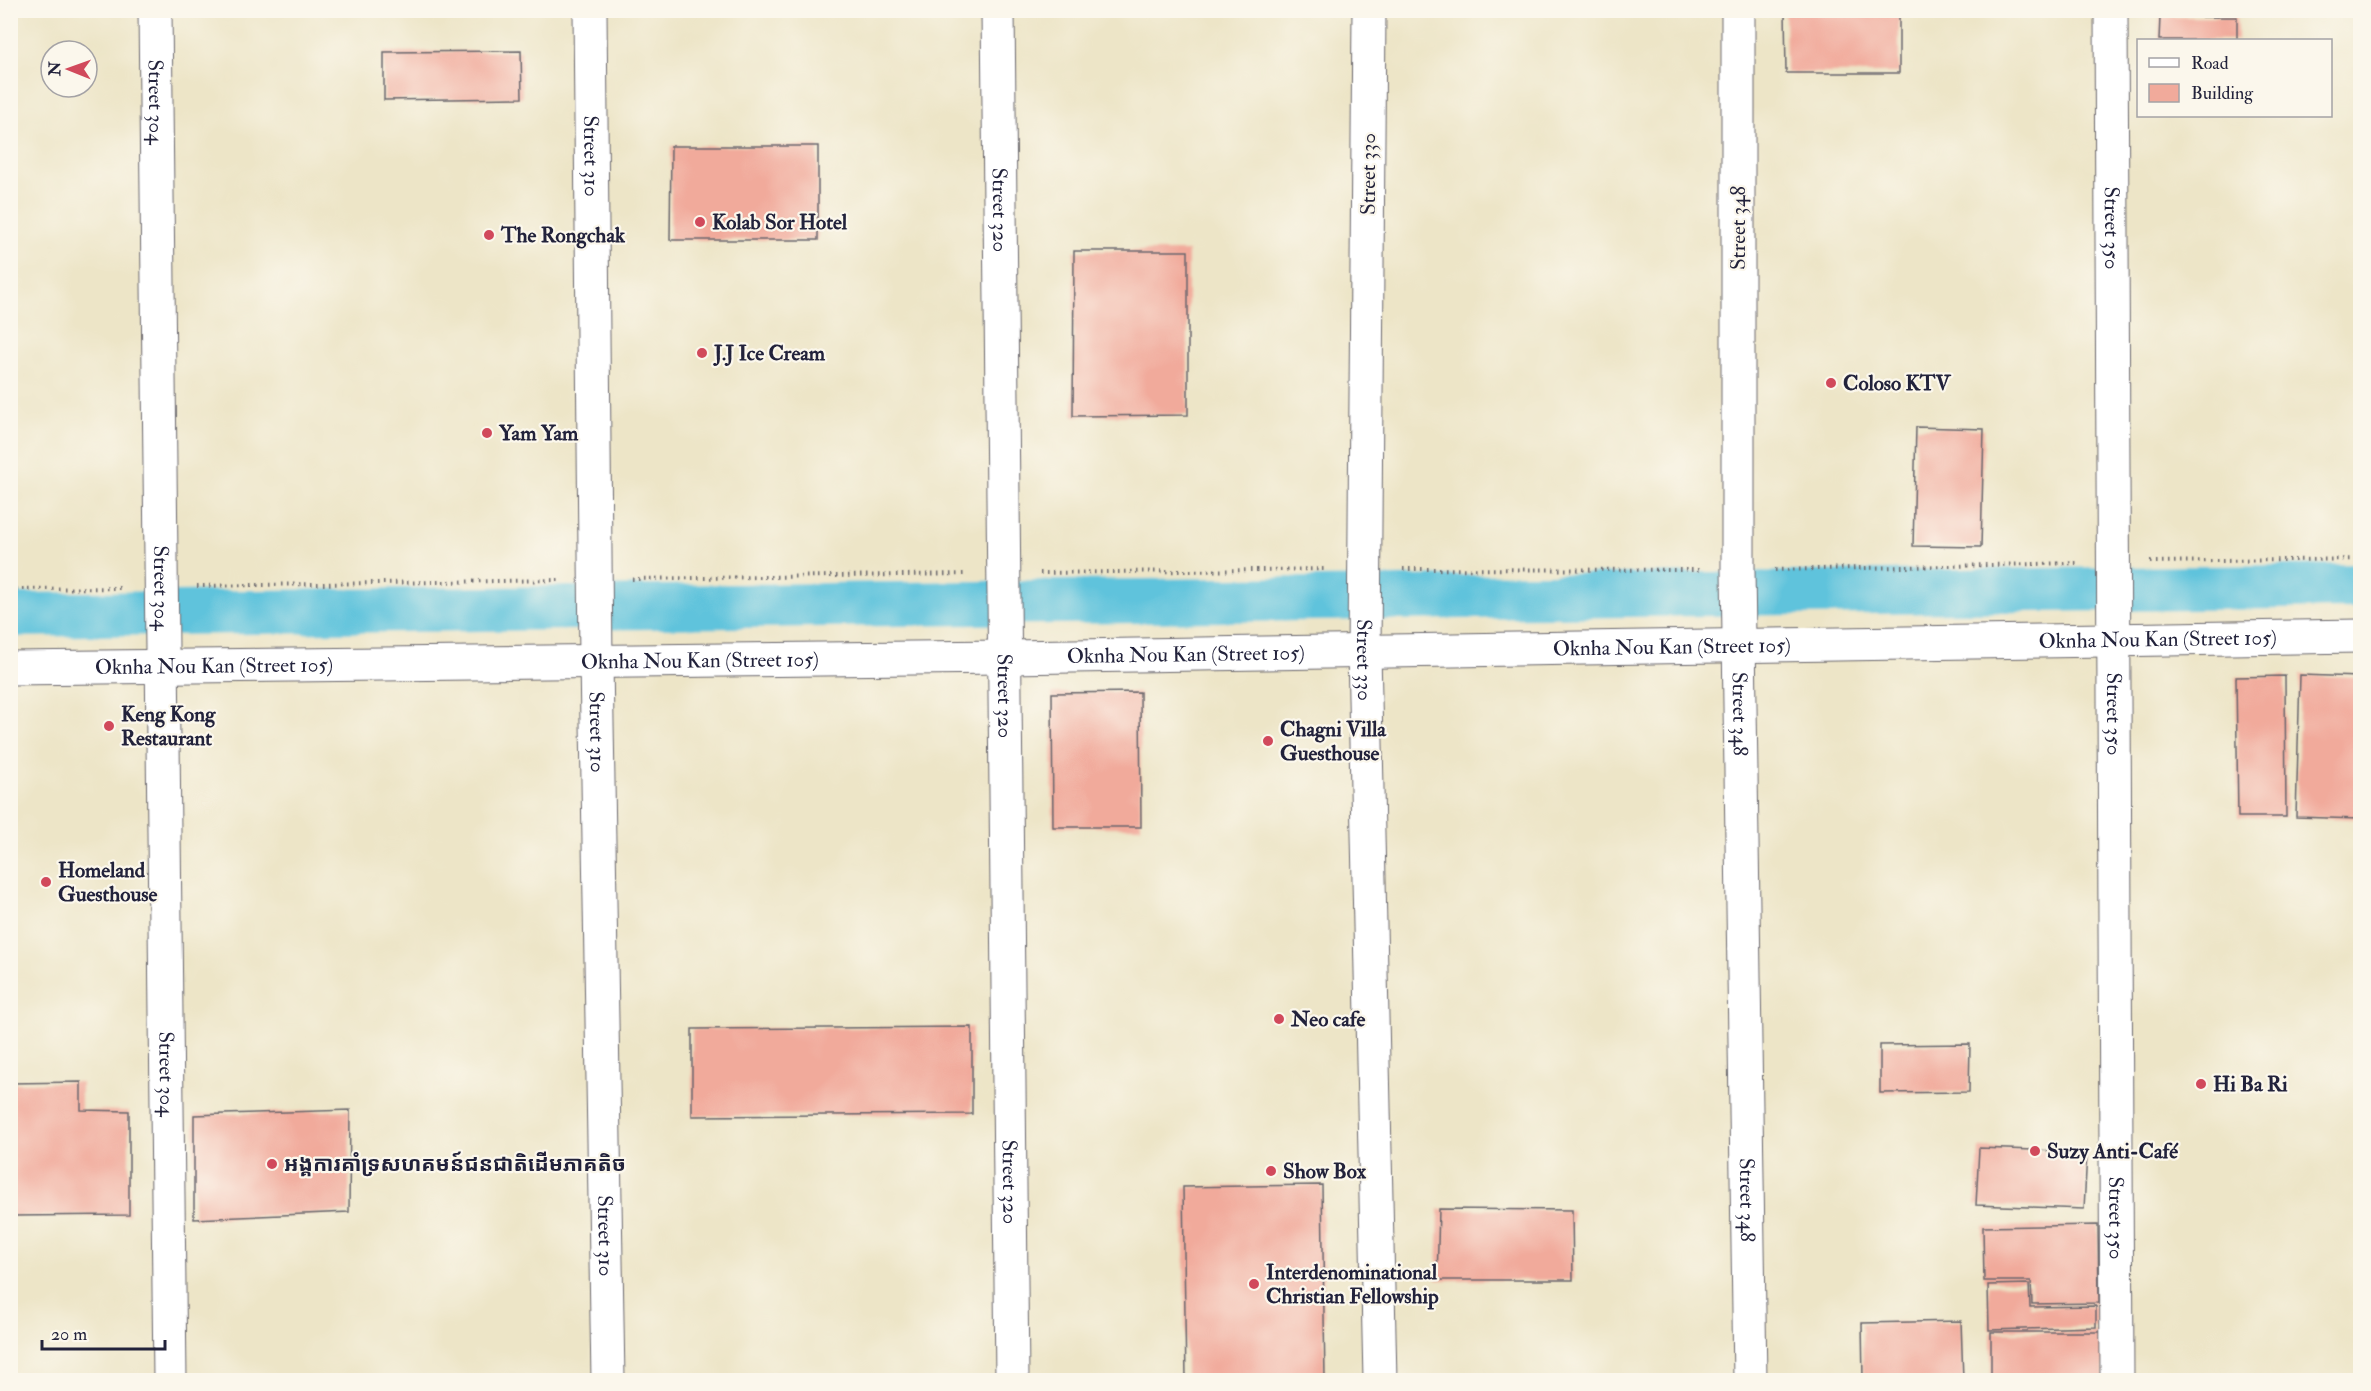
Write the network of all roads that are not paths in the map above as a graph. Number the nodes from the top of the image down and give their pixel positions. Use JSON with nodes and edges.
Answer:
{"nodes":[{"id":1,"x":155,"y":10,"type":"edge"},
{"id":2,"x":590,"y":10,"type":"edge"},
{"id":3,"x":998,"y":10,"type":"edge"},
{"id":4,"x":1369,"y":10,"type":"edge"},
{"id":5,"x":1738,"y":10,"type":"edge"},
{"id":6,"x":2110,"y":10,"type":"edge"},
{"id":7,"x":2113,"y":626,"type":"junction"},
{"id":8,"x":1738,"y":632,"type":"junction"},
{"id":9,"x":2361,"y":636,"type":"edge"},
{"id":10,"x":1364,"y":637,"type":"junction"},
{"id":11,"x":1004,"y":642,"type":"junction"},
{"id":12,"x":161,"y":651,"type":"junction"},
{"id":13,"x":596,"y":662,"type":"junction"},
{"id":14,"x":10,"y":669,"type":"edge"},
{"id":15,"x":170,"y":1380,"type":"edge"},
{"id":16,"x":608,"y":1380,"type":"edge"},
{"id":17,"x":1012,"y":1380,"type":"edge"},
{"id":18,"x":1380,"y":1380,"type":"edge"},
{"id":19,"x":1750,"y":1380,"type":"edge"},
{"id":20,"x":2117,"y":1380,"type":"edge"}],
"edges":[{"from":1,"to":12,"type":"street","name":"Street 304"},
{"from":2,"to":13,"type":"street","name":"Street 310"},
{"from":3,"to":11,"type":"street","name":"Street 320"},
{"from":4,"to":10,"type":"street","name":"Street 330"},
{"from":5,"to":8,"type":"street","name":"Street 348"},
{"from":6,"to":7,"type":"street","name":"Street 350"},
{"from":7,"to":8,"type":"street","name":"Oknha Nou Kan (Street 105)"},
{"from":7,"to":9,"type":"street","name":"Oknha Nou Kan (Street 105)"},
{"from":7,"to":20,"type":"street","name":"Street 350"},
{"from":8,"to":10,"type":"street","name":"Oknha Nou Kan (Street 105)"},
{"from":8,"to":19,"type":"street","name":"Street 348"},
{"from":10,"to":11,"type":"street","name":"Oknha Nou Kan (Street 105)"},
{"from":10,"to":18,"type":"street","name":"Street 330"},
{"from":11,"to":13,"type":"street","name":"Oknha Nou Kan (Street 105)"},
{"from":11,"to":17,"type":"street","name":"Street 320"},
{"from":12,"to":13,"type":"street","name":"Oknha Nou Kan (Street 105)"},
{"from":12,"to":14,"type":"street","name":"Oknha Nou Kan (Street 105)"},
{"from":12,"to":15,"type":"street","name":"Street 304"},
{"from":13,"to":16,"type":"street","name":"Street 310"}]}
